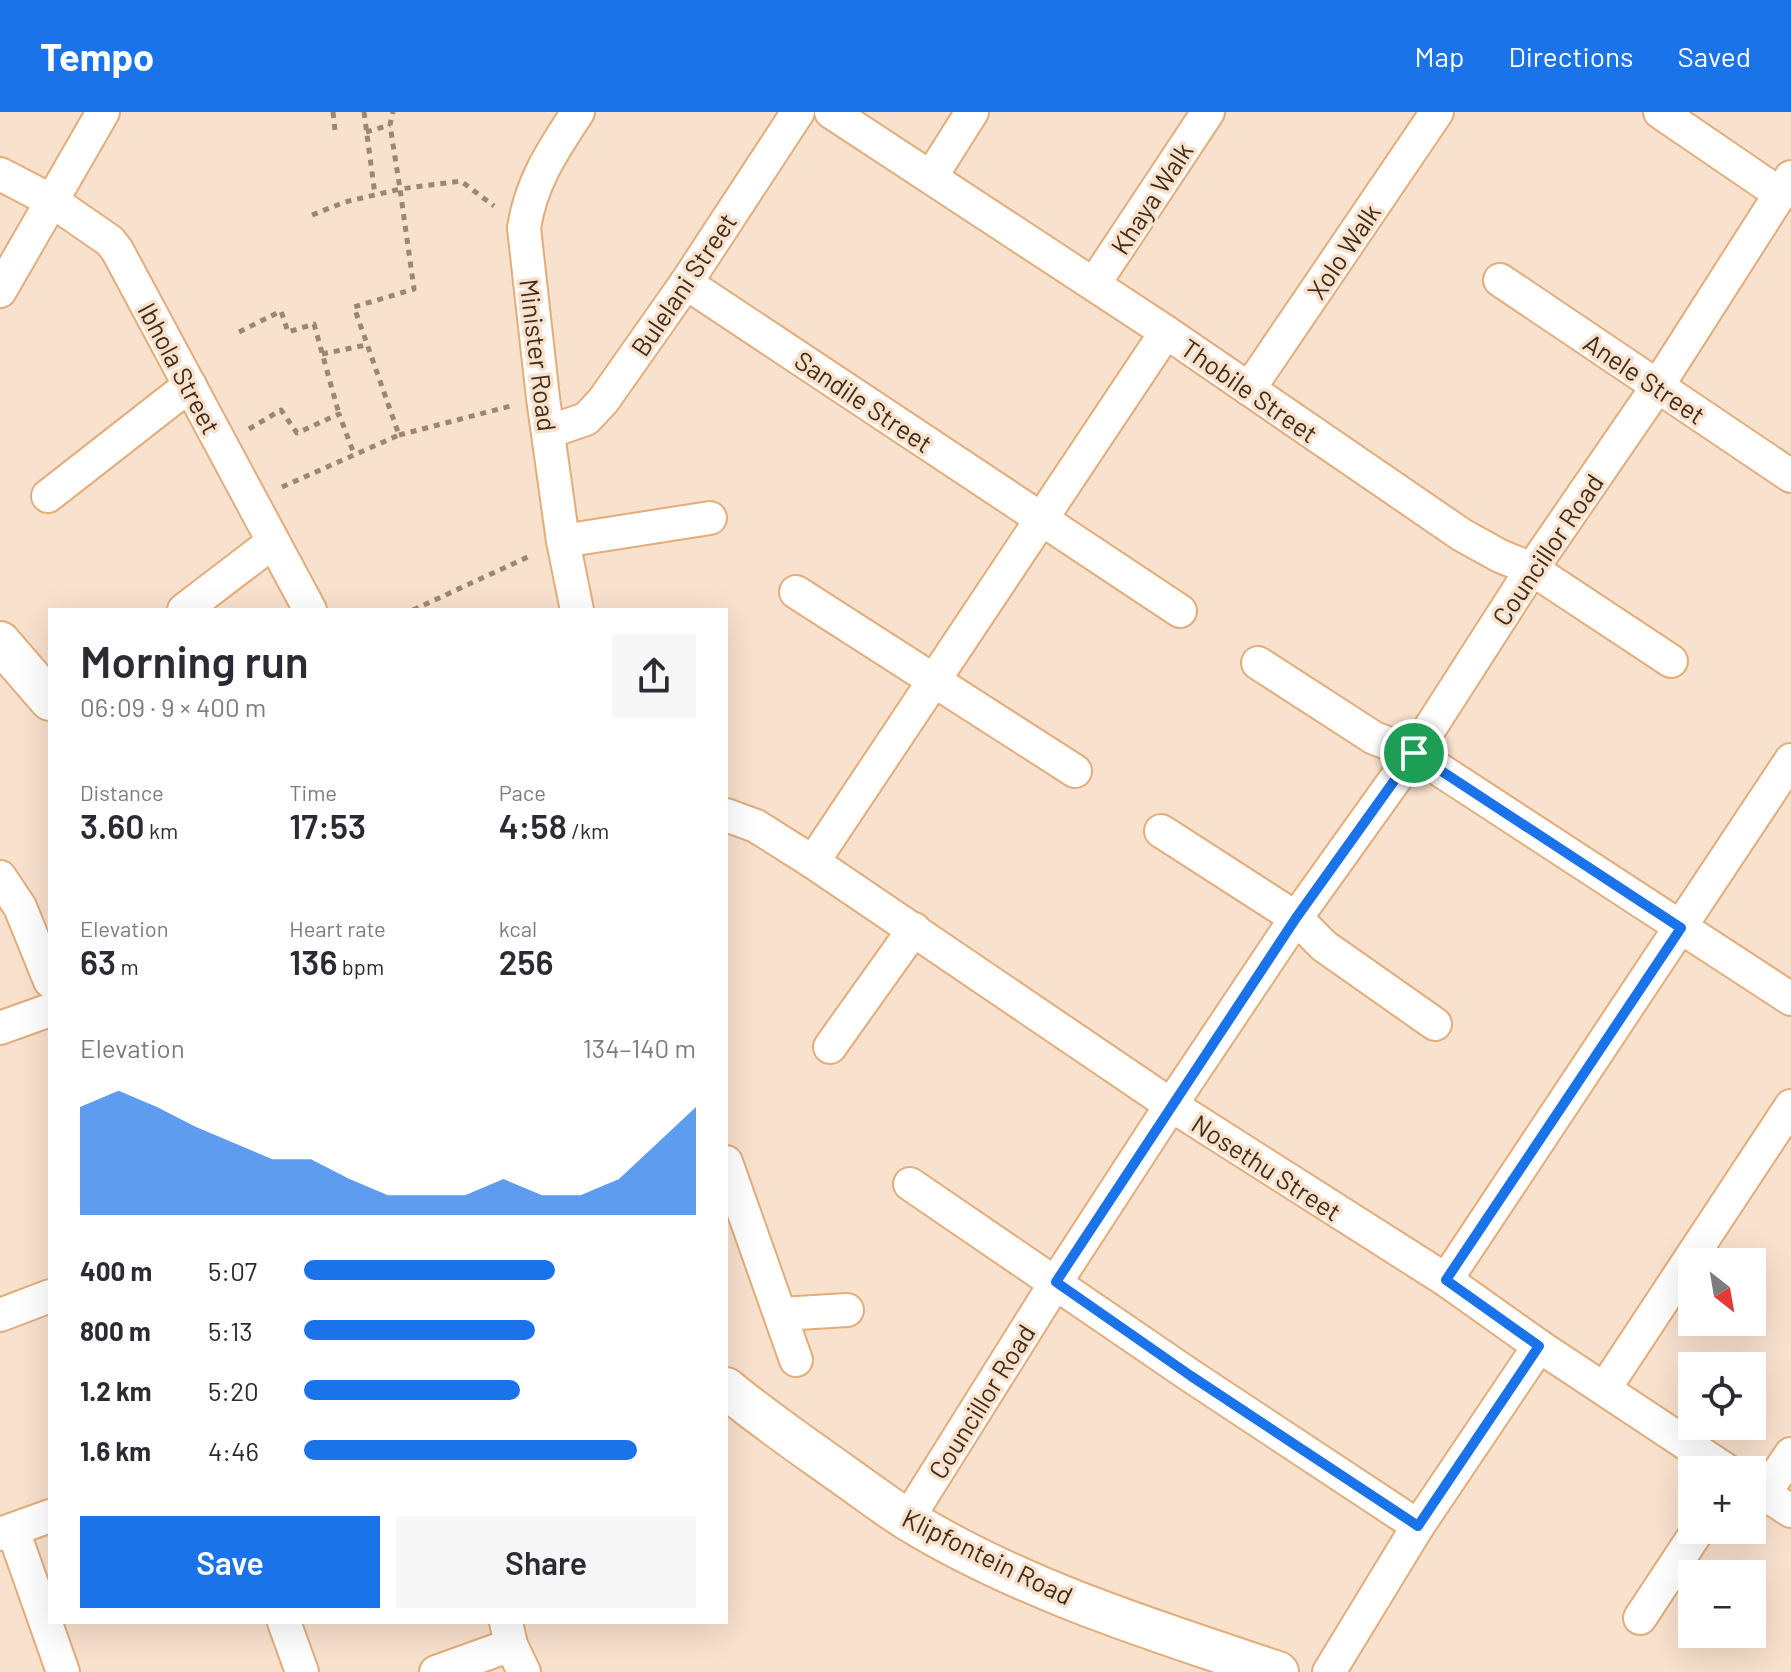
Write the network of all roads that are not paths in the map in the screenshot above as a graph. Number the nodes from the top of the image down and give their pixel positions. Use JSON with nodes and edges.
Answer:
{"nodes":[{"id":1,"x":103,"y":112,"type":"edge"},
{"id":2,"x":578,"y":112,"type":"edge"},
{"id":3,"x":798,"y":112,"type":"edge"},
{"id":4,"x":831,"y":112,"type":"edge"},
{"id":5,"x":972,"y":112,"type":"edge"},
{"id":6,"x":1208,"y":112,"type":"edge"},
{"id":7,"x":1437,"y":112,"type":"edge"},
{"id":8,"x":1660,"y":112,"type":"edge"},
{"id":9,"x":0,"y":174,"type":"edge"},
{"id":10,"x":931,"y":177,"type":"junction"},
{"id":11,"x":1785,"y":186,"type":"edge"},
{"id":12,"x":52,"y":201,"type":"junction"},
{"id":13,"x":1500,"y":280,"type":"dead end"},
{"id":14,"x":686,"y":283,"type":"junction"},
{"id":15,"x":1094,"y":284,"type":"junction"},
{"id":16,"x":0,"y":291,"type":"edge"},
{"id":17,"x":1166,"y":332,"type":"junction"},
{"id":18,"x":190,"y":385,"type":"junction"},
{"id":19,"x":1657,"y":387,"type":"junction"},
{"id":20,"x":1249,"y":389,"type":"junction"},
{"id":21,"x":548,"y":432,"type":"junction"},
{"id":22,"x":1791,"y":476,"type":"edge"},
{"id":23,"x":48,"y":496,"type":"dead end"},
{"id":24,"x":710,"y":518,"type":"dead end"},
{"id":25,"x":1042,"y":519,"type":"junction"},
{"id":26,"x":563,"y":541,"type":"junction"},
{"id":27,"x":273,"y":542,"type":"junction"},
{"id":28,"x":1532,"y":569,"type":"junction"},
{"id":29,"x":796,"y":592,"type":"dead end"},
{"id":30,"x":187,"y":608,"type":"edge"},
{"id":31,"x":309,"y":608,"type":"edge"},
{"id":32,"x":577,"y":608,"type":"edge"},
{"id":33,"x":1180,"y":611,"type":"dead end"},
{"id":34,"x":0,"y":642,"type":"edge"},
{"id":35,"x":1671,"y":661,"type":"dead end"},
{"id":36,"x":1258,"y":663,"type":"dead end"},
{"id":37,"x":935,"y":681,"type":"junction"},
{"id":38,"x":48,"y":698,"type":"edge"},
{"id":39,"x":1414,"y":753,"type":"junction"},
{"id":40,"x":1791,"y":760,"type":"edge"},
{"id":41,"x":1075,"y":771,"type":"dead end"},
{"id":42,"x":728,"y":816,"type":"edge"},
{"id":43,"x":1161,"y":831,"type":"dead end"},
{"id":44,"x":813,"y":862,"type":"junction"},
{"id":45,"x":0,"y":877,"type":"edge"},
{"id":46,"x":1296,"y":918,"type":"junction"},
{"id":47,"x":1681,"y":928,"type":"junction"},
{"id":48,"x":914,"y":929,"type":"junction"},
{"id":49,"x":48,"y":976,"type":"edge"},
{"id":50,"x":1791,"y":999,"type":"edge"},
{"id":51,"x":48,"y":1011,"type":"edge"},
{"id":52,"x":1435,"y":1024,"type":"dead end"},
{"id":53,"x":0,"y":1028,"type":"edge"},
{"id":54,"x":830,"y":1047,"type":"dead end"},
{"id":55,"x":1171,"y":1105,"type":"junction"},
{"id":56,"x":1791,"y":1106,"type":"edge"},
{"id":57,"x":728,"y":1168,"type":"edge"},
{"id":58,"x":910,"y":1184,"type":"dead end"},
{"id":59,"x":1446,"y":1280,"type":"junction"},
{"id":60,"x":1056,"y":1282,"type":"junction"},
{"id":61,"x":48,"y":1297,"type":"edge"},
{"id":62,"x":847,"y":1310,"type":"dead end"},
{"id":63,"x":781,"y":1314,"type":"junction"},
{"id":64,"x":0,"y":1315,"type":"edge"},
{"id":65,"x":1539,"y":1346,"type":"junction"},
{"id":66,"x":796,"y":1360,"type":"dead end"},
{"id":67,"x":1605,"y":1388,"type":"junction"},
{"id":68,"x":728,"y":1390,"type":"edge"},
{"id":69,"x":1791,"y":1454,"type":"edge"},
{"id":70,"x":1705,"y":1456,"type":"edge"},
{"id":71,"x":1769,"y":1496,"type":"edge"},
{"id":72,"x":48,"y":1517,"type":"edge"},
{"id":73,"x":907,"y":1520,"type":"junction"},
{"id":74,"x":1418,"y":1526,"type":"junction"},
{"id":75,"x":6,"y":1532,"type":"edge"},
{"id":76,"x":1689,"y":1544,"type":"edge"},
{"id":77,"x":1640,"y":1618,"type":"dead end"},
{"id":78,"x":285,"y":1624,"type":"edge"},
{"id":79,"x":514,"y":1646,"type":"edge"},
{"id":80,"x":63,"y":1672,"type":"edge"},
{"id":81,"x":302,"y":1672,"type":"edge"},
{"id":82,"x":436,"y":1672,"type":"edge"},
{"id":83,"x":1278,"y":1672,"type":"edge"},
{"id":84,"x":1329,"y":1672,"type":"edge"}],
"edges":[{"from":1,"to":12,"type":"street"},
{"from":2,"to":21,"type":"street","name":"Minister Road"},
{"from":3,"to":14,"type":"street","name":"Bulelani Street"},
{"from":4,"to":10,"type":"street","name":"Thobile Street"},
{"from":5,"to":10,"type":"street"},
{"from":6,"to":15,"type":"street","name":"Khaya Walk"},
{"from":7,"to":20,"type":"street","name":"Xolo Walk"},
{"from":8,"to":11,"type":"street"},
{"from":9,"to":12,"type":"street","name":"Ibhola Street"},
{"from":10,"to":15,"type":"street","name":"Thobile Street"},
{"from":11,"to":19,"type":"street","name":"Councillor Road"},
{"from":12,"to":16,"type":"street"},
{"from":12,"to":18,"type":"street","name":"Ibhola Street"},
{"from":13,"to":19,"type":"street","name":"Anele Street"},
{"from":14,"to":21,"type":"street","name":"Bulelani Street"},
{"from":14,"to":25,"type":"street","name":"Sandile Street"},
{"from":15,"to":17,"type":"street","name":"Thobile Street"},
{"from":17,"to":20,"type":"street","name":"Thobile Street"},
{"from":17,"to":25,"type":"street"},
{"from":18,"to":23,"type":"street"},
{"from":18,"to":27,"type":"street","name":"Ibhola Street"},
{"from":19,"to":22,"type":"street","name":"Anele Street"},
{"from":19,"to":28,"type":"street","name":"Councillor Road"},
{"from":20,"to":28,"type":"street","name":"Thobile Street"},
{"from":21,"to":26,"type":"street","name":"Minister Road"},
{"from":24,"to":26,"type":"street"},
{"from":25,"to":33,"type":"street","name":"Sandile Street"},
{"from":25,"to":37,"type":"street"},
{"from":26,"to":32,"type":"street","name":"Minister Road"},
{"from":27,"to":30,"type":"street"},
{"from":27,"to":31,"type":"street","name":"Ibhola Street"},
{"from":28,"to":35,"type":"street","name":"Thobile Street"},
{"from":28,"to":39,"type":"street","name":"Councillor Road"},
{"from":29,"to":37,"type":"street"},
{"from":34,"to":38,"type":"street"},
{"from":36,"to":39,"type":"street"},
{"from":37,"to":41,"type":"street"},
{"from":37,"to":44,"type":"street"},
{"from":39,"to":46,"type":"street","name":"Councillor Road"},
{"from":39,"to":47,"type":"street"},
{"from":40,"to":47,"type":"street"},
{"from":42,"to":44,"type":"street","name":"Nosethu Street"},
{"from":43,"to":46,"type":"street"},
{"from":44,"to":48,"type":"street","name":"Nosethu Street"},
{"from":45,"to":49,"type":"street"},
{"from":46,"to":52,"type":"street"},
{"from":46,"to":55,"type":"street","name":"Councillor Road"},
{"from":47,"to":50,"type":"street"},
{"from":47,"to":59,"type":"street"},
{"from":48,"to":54,"type":"street"},
{"from":48,"to":55,"type":"street","name":"Nosethu Street"},
{"from":51,"to":53,"type":"street"},
{"from":55,"to":59,"type":"street","name":"Nosethu Street"},
{"from":55,"to":60,"type":"street","name":"Councillor Road"},
{"from":56,"to":67,"type":"street"},
{"from":57,"to":63,"type":"street"},
{"from":58,"to":60,"type":"street"},
{"from":59,"to":65,"type":"street","name":"Nosethu Street"},
{"from":60,"to":73,"type":"street","name":"Councillor Road"},
{"from":60,"to":74,"type":"street"},
{"from":61,"to":64,"type":"street"},
{"from":62,"to":63,"type":"street"},
{"from":63,"to":66,"type":"street"},
{"from":65,"to":67,"type":"street","name":"Nosethu Street"},
{"from":65,"to":74,"type":"street"},
{"from":67,"to":70,"type":"street","name":"Nosethu Street"},
{"from":68,"to":73,"type":"street","name":"Klipfontein Road"},
{"from":69,"to":71,"type":"street"},
{"from":72,"to":75,"type":"street"},
{"from":73,"to":83,"type":"street","name":"Klipfontein Road"},
{"from":74,"to":84,"type":"street"},
{"from":75,"to":80,"type":"street"},
{"from":76,"to":77,"type":"street"},
{"from":78,"to":81,"type":"street"},
{"from":79,"to":82,"type":"street"}]}
